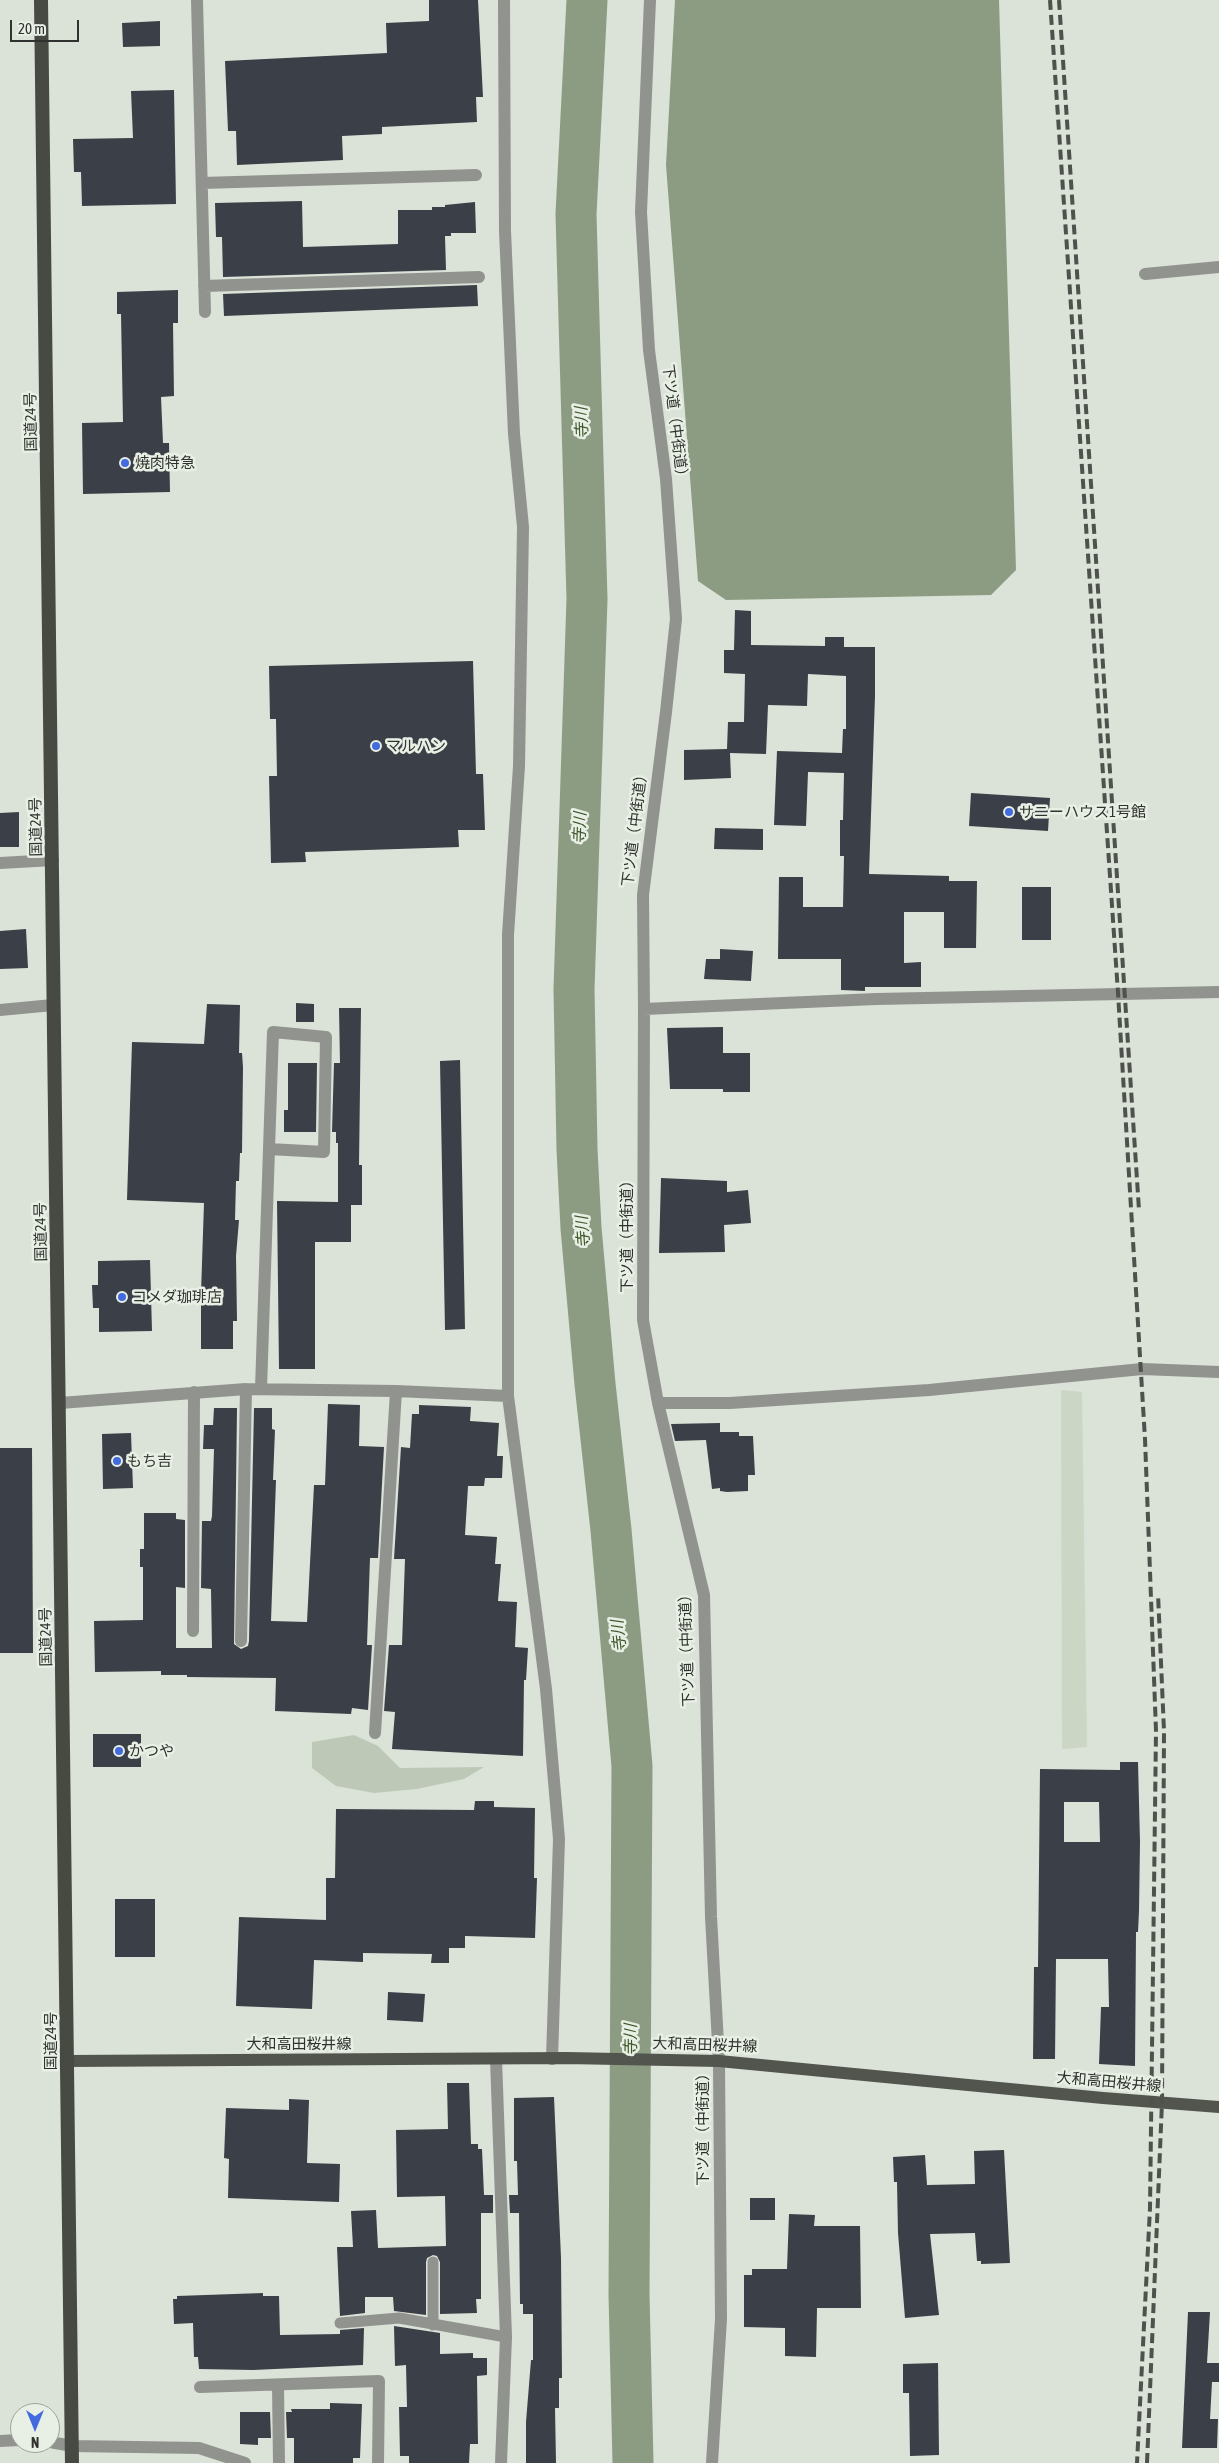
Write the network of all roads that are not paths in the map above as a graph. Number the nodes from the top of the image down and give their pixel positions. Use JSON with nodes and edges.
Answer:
{"nodes":[{"id":1,"x":41,"y":0,"type":"edge"},
{"id":2,"x":197,"y":0,"type":"edge"},
{"id":3,"x":504,"y":0,"type":"edge"},
{"id":4,"x":650,"y":0,"type":"edge"},
{"id":5,"x":476,"y":175,"type":"dead end"},
{"id":6,"x":202,"y":183,"type":"junction"},
{"id":7,"x":1219,"y":267,"type":"edge"},
{"id":8,"x":1145,"y":274,"type":"dead end"},
{"id":9,"x":479,"y":276,"type":"dead end"},
{"id":10,"x":204,"y":286,"type":"junction"},
{"id":11,"x":205,"y":312,"type":"dead end"},
{"id":12,"x":53,"y":860,"type":"junction"},
{"id":13,"x":0,"y":863,"type":"edge"},
{"id":14,"x":1219,"y":992,"type":"edge"},
{"id":15,"x":53,"y":1005,"type":"junction"},
{"id":16,"x":644,"y":1009,"type":"junction"},
{"id":17,"x":0,"y":1010,"type":"edge"},
{"id":18,"x":268,"y":1149,"type":"junction"},
{"id":19,"x":1219,"y":1372,"type":"edge"},
{"id":20,"x":246,"y":1388,"type":"junction"},
{"id":21,"x":261,"y":1388,"type":"junction"},
{"id":22,"x":396,"y":1391,"type":"junction"},
{"id":23,"x":194,"y":1392,"type":"junction"},
{"id":24,"x":508,"y":1396,"type":"junction"},
{"id":25,"x":60,"y":1403,"type":"junction"},
{"id":26,"x":658,"y":1403,"type":"junction"},
{"id":27,"x":193,"y":1632,"type":"dead end"},
{"id":28,"x":241,"y":1641,"type":"dead end"},
{"id":29,"x":375,"y":1733,"type":"dead end"},
{"id":30,"x":496,"y":2059,"type":"junction"},
{"id":31,"x":552,"y":2059,"type":"junction"},
{"id":32,"x":67,"y":2061,"type":"junction"},
{"id":33,"x":719,"y":2061,"type":"junction"},
{"id":34,"x":1219,"y":2107,"type":"edge"},
{"id":35,"x":433,"y":2262,"type":"dead end"},
{"id":36,"x":340,"y":2323,"type":"dead end"},
{"id":37,"x":433,"y":2325,"type":"junction"},
{"id":38,"x":506,"y":2337,"type":"junction"},
{"id":39,"x":278,"y":2385,"type":"junction"},
{"id":40,"x":200,"y":2388,"type":"dead end"},
{"id":41,"x":60,"y":2448,"type":"edge"},
{"id":42,"x":72,"y":2455,"type":"edge"},
{"id":43,"x":246,"y":2463,"type":"edge"},
{"id":44,"x":279,"y":2463,"type":"edge"},
{"id":45,"x":378,"y":2463,"type":"edge"},
{"id":46,"x":501,"y":2463,"type":"edge"},
{"id":47,"x":712,"y":2463,"type":"edge"}],
"edges":[{"from":1,"to":12,"type":"highway","name":"国道24号"},
{"from":2,"to":6,"type":"street"},
{"from":3,"to":24,"type":"street"},
{"from":4,"to":16,"type":"street","name":"下ツ道（中街道）"},
{"from":5,"to":6,"type":"street"},
{"from":6,"to":10,"type":"street"},
{"from":7,"to":8,"type":"street"},
{"from":9,"to":10,"type":"street"},
{"from":10,"to":11,"type":"street"},
{"from":12,"to":13,"type":"street"},
{"from":12,"to":15,"type":"highway","name":"国道24号"},
{"from":14,"to":16,"type":"street"},
{"from":15,"to":17,"type":"street"},
{"from":15,"to":25,"type":"highway","name":"国道24号"},
{"from":16,"to":26,"type":"street","name":"下ツ道（中街道）"},
{"from":18,"to":18,"type":"street"},
{"from":18,"to":21,"type":"street"},
{"from":19,"to":26,"type":"street"},
{"from":20,"to":21,"type":"street"},
{"from":20,"to":23,"type":"street"},
{"from":20,"to":28,"type":"street"},
{"from":21,"to":22,"type":"street"},
{"from":22,"to":24,"type":"street"},
{"from":22,"to":29,"type":"street"},
{"from":23,"to":25,"type":"street"},
{"from":23,"to":27,"type":"street"},
{"from":24,"to":31,"type":"street"},
{"from":25,"to":32,"type":"highway","name":"国道24号"},
{"from":26,"to":33,"type":"street","name":"下ツ道（中街道）"},
{"from":30,"to":31,"type":"main road","name":"大和高田桜井線"},
{"from":30,"to":32,"type":"main road","name":"大和高田桜井線"},
{"from":30,"to":38,"type":"street"},
{"from":31,"to":33,"type":"main road","name":"大和高田桜井線"},
{"from":32,"to":42,"type":"highway","name":"国道24号"},
{"from":33,"to":34,"type":"main road","name":"大和高田桜井線"},
{"from":33,"to":47,"type":"street","name":"下ツ道（中街道）"},
{"from":35,"to":37,"type":"lane"},
{"from":36,"to":37,"type":"lane"},
{"from":37,"to":38,"type":"lane"},
{"from":38,"to":46,"type":"street"},
{"from":39,"to":40,"type":"street"},
{"from":39,"to":44,"type":"street"},
{"from":39,"to":45,"type":"street"},
{"from":41,"to":42,"type":"street"},
{"from":42,"to":43,"type":"street"}]}
